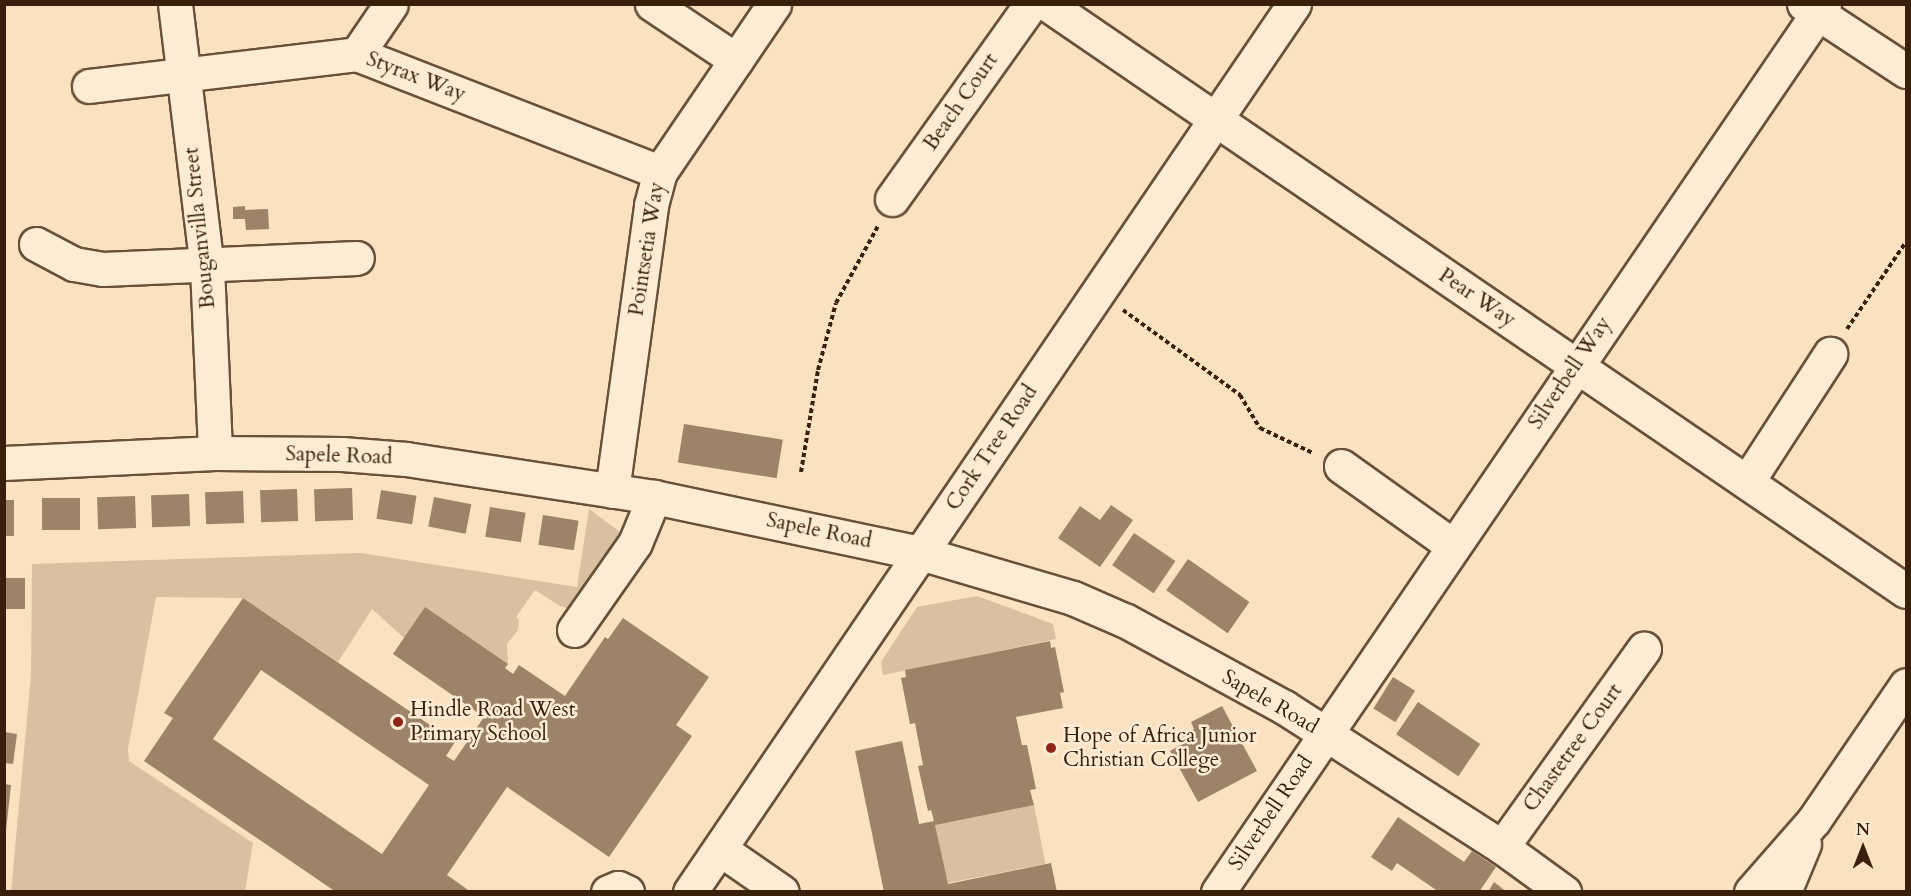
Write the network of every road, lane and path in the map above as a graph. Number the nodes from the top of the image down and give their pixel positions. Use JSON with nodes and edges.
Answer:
{"nodes":[{"id":1,"x":175,"y":4,"type":"edge"},
{"id":2,"x":390,"y":4,"type":"edge"},
{"id":3,"x":652,"y":4,"type":"edge"},
{"id":4,"x":774,"y":4,"type":"edge"},
{"id":5,"x":1031,"y":4,"type":"edge"},
{"id":6,"x":1047,"y":4,"type":"edge"},
{"id":7,"x":1294,"y":4,"type":"edge"},
{"id":8,"x":1815,"y":8,"type":"edge"},
{"id":9,"x":357,"y":54,"type":"junction"},
{"id":10,"x":736,"y":60,"type":"junction"},
{"id":11,"x":1906,"y":71,"type":"edge"},
{"id":12,"x":184,"y":73,"type":"junction"},
{"id":13,"x":89,"y":86,"type":"dead end"},
{"id":14,"x":1216,"y":120,"type":"junction"},
{"id":15,"x":660,"y":172,"type":"junction"},
{"id":16,"x":892,"y":200,"type":"joint"},
{"id":17,"x":1906,"y":242,"type":"edge"},
{"id":18,"x":36,"y":244,"type":"dead end"},
{"id":19,"x":357,"y":258,"type":"dead end"},
{"id":20,"x":207,"y":267,"type":"junction"},
{"id":21,"x":1099,"y":291,"type":"junction"},
{"id":22,"x":1830,"y":354,"type":"joint"},
{"id":23,"x":1575,"y":365,"type":"junction"},
{"id":24,"x":215,"y":453,"type":"junction"},
{"id":25,"x":4,"y":463,"type":"edge"},
{"id":26,"x":1341,"y":466,"type":"joint"},
{"id":27,"x":801,"y":472,"type":"dead end"},
{"id":28,"x":1747,"y":483,"type":"junction"},
{"id":29,"x":612,"y":491,"type":"junction"},
{"id":30,"x":654,"y":497,"type":"junction"},
{"id":31,"x":1453,"y":546,"type":"junction"},
{"id":32,"x":920,"y":554,"type":"junction"},
{"id":33,"x":1906,"y":591,"type":"edge"},
{"id":34,"x":574,"y":630,"type":"dead end"},
{"id":35,"x":1644,"y":648,"type":"dead end"},
{"id":36,"x":1906,"y":685,"type":"edge"},
{"id":37,"x":1325,"y":734,"type":"junction"},
{"id":38,"x":1814,"y":820,"type":"junction"},
{"id":39,"x":1502,"y":847,"type":"junction"},
{"id":40,"x":720,"y":849,"type":"junction"},
{"id":41,"x":1566,"y":888,"type":"edge"},
{"id":42,"x":608,"y":891,"type":"edge"},
{"id":43,"x":627,"y":891,"type":"edge"},
{"id":44,"x":690,"y":891,"type":"edge"},
{"id":45,"x":782,"y":891,"type":"edge"},
{"id":46,"x":1218,"y":891,"type":"edge"},
{"id":47,"x":1751,"y":891,"type":"edge"},
{"id":48,"x":1784,"y":891,"type":"edge"}],
"edges":[{"from":1,"to":12,"type":"street","name":"Bouganvilla Street"},
{"from":2,"to":9,"type":"street"},
{"from":3,"to":10,"type":"street"},
{"from":4,"to":10,"type":"street","name":"Pointsetia Way"},
{"from":5,"to":16,"type":"street","name":"Beach Court"},
{"from":6,"to":14,"type":"street","name":"Pear Way"},
{"from":7,"to":14,"type":"street","name":"Cork Tree Road"},
{"from":8,"to":11,"type":"street"},
{"from":8,"to":23,"type":"street","name":"Silverbell Way"},
{"from":9,"to":12,"type":"street","name":"Styrax Way"},
{"from":9,"to":15,"type":"street","name":"Styrax Way"},
{"from":10,"to":15,"type":"street","name":"Pointsetia Way"},
{"from":12,"to":13,"type":"street","name":"Styrax Way"},
{"from":12,"to":20,"type":"street","name":"Bouganvilla Street"},
{"from":14,"to":21,"type":"street","name":"Cork Tree Road"},
{"from":14,"to":23,"type":"street","name":"Pear Way"},
{"from":15,"to":29,"type":"street","name":"Pointsetia Way"},
{"from":16,"to":27,"type":"path"},
{"from":17,"to":22,"type":"path"},
{"from":18,"to":20,"type":"street"},
{"from":19,"to":20,"type":"street"},
{"from":20,"to":24,"type":"street","name":"Bouganvilla Street"},
{"from":21,"to":26,"type":"path"},
{"from":21,"to":32,"type":"street","name":"Cork Tree Road"},
{"from":22,"to":28,"type":"street"},
{"from":23,"to":28,"type":"street","name":"Pear Way"},
{"from":23,"to":31,"type":"street","name":"Silverbell Way"},
{"from":24,"to":25,"type":"street","name":"Sapele Road"},
{"from":24,"to":29,"type":"street","name":"Sapele Road"},
{"from":26,"to":31,"type":"street"},
{"from":28,"to":33,"type":"street","name":"Pear Way"},
{"from":29,"to":30,"type":"street","name":"Sapele Road"},
{"from":30,"to":32,"type":"street","name":"Sapele Road"},
{"from":30,"to":34,"type":"street"},
{"from":31,"to":37,"type":"street","name":"Silverbell Way"},
{"from":32,"to":37,"type":"street","name":"Sapele Road"},
{"from":32,"to":40,"type":"street","name":"Cork Tree Road"},
{"from":35,"to":39,"type":"street","name":"Chastetree Court"},
{"from":36,"to":38,"type":"street"},
{"from":37,"to":39,"type":"street","name":"Sapele Road"},
{"from":37,"to":46,"type":"street","name":"Silverbell Road"},
{"from":38,"to":47,"type":"street"},
{"from":38,"to":48,"type":"street"},
{"from":39,"to":41,"type":"street","name":"Sapele Road"},
{"from":40,"to":44,"type":"street","name":"Cork Tree Road"},
{"from":40,"to":45,"type":"street"},
{"from":42,"to":43,"type":"street"}]}
